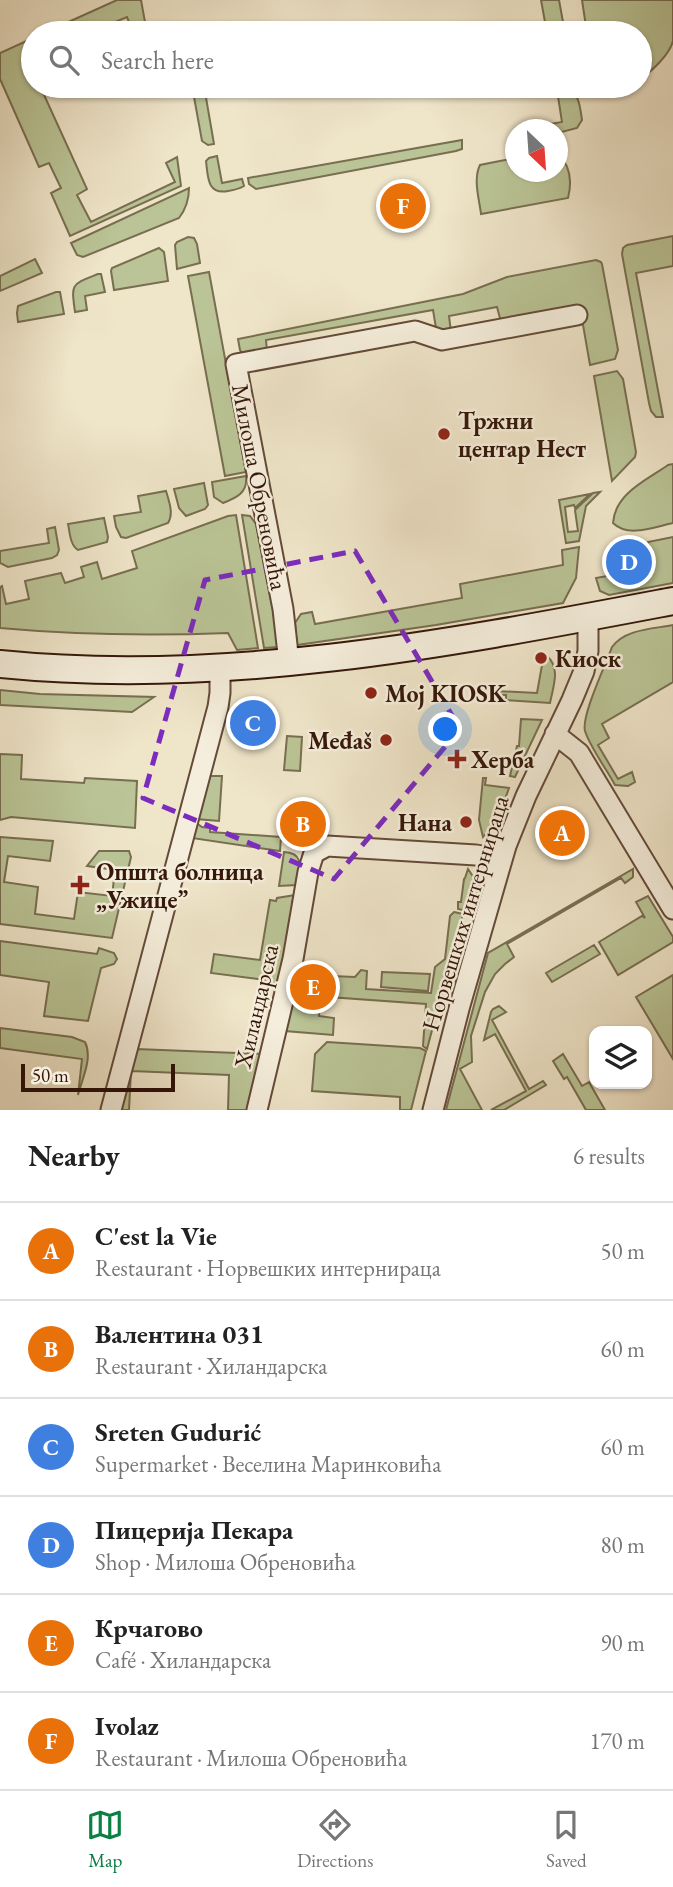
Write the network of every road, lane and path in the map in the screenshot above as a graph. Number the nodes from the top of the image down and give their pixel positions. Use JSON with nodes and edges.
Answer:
{"nodes":[{"id":1,"x":577,"y":315,"type":"dead end"},
{"id":2,"x":673,"y":601,"type":"edge"},
{"id":3,"x":588,"y":617,"type":"junction"},
{"id":4,"x":289,"y":663,"type":"junction"},
{"id":5,"x":0,"y":664,"type":"edge"},
{"id":6,"x":220,"y":668,"type":"junction"},
{"id":7,"x":555,"y":734,"type":"junction"},
{"id":8,"x":502,"y":859,"type":"junction"},
{"id":9,"x":673,"y":909,"type":"edge"},
{"id":10,"x":111,"y":1110,"type":"edge"},
{"id":11,"x":257,"y":1110,"type":"edge"},
{"id":12,"x":433,"y":1110,"type":"edge"}],
"edges":[{"from":1,"to":4,"type":"street","name":"Милоша Обреновића"},
{"from":2,"to":3,"type":"street"},
{"from":3,"to":4,"type":"street"},
{"from":3,"to":7,"type":"street","name":"Норвешких интернираца"},
{"from":4,"to":6,"type":"street"},
{"from":5,"to":6,"type":"street"},
{"from":6,"to":10,"type":"street"},
{"from":7,"to":8,"type":"street","name":"Норвешких интернираца"},
{"from":7,"to":9,"type":"street"},
{"from":8,"to":11,"type":"street","name":"Хиландарска"},
{"from":8,"to":12,"type":"street","name":"Норвешких интернираца"}]}
